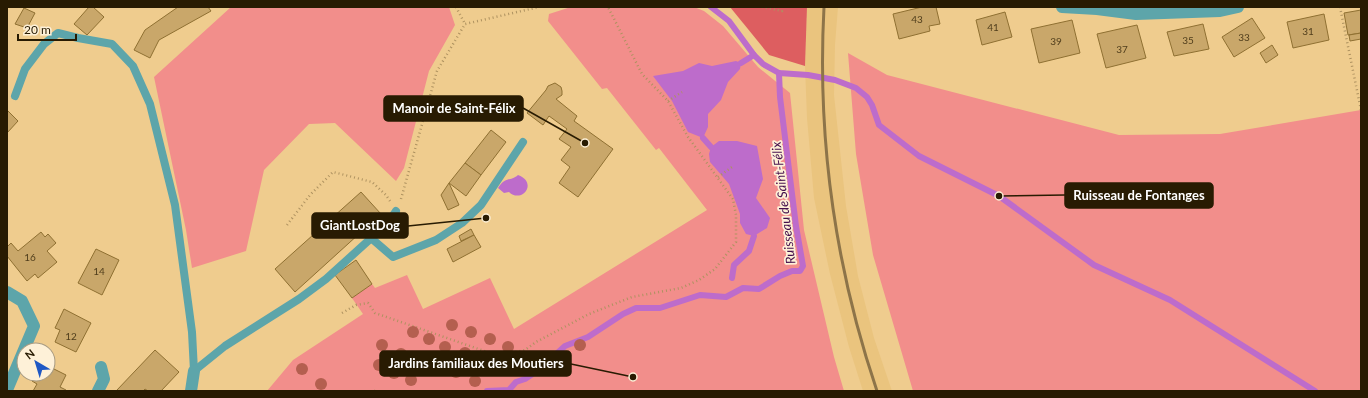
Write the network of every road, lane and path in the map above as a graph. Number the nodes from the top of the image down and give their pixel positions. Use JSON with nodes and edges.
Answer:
{"nodes":[{"id":1,"x":456,"y":7,"type":"edge"},
{"id":2,"x":539,"y":7,"type":"edge"},
{"id":3,"x":608,"y":7,"type":"edge"},
{"id":4,"x":762,"y":7,"type":"edge"},
{"id":5,"x":782,"y":7,"type":"edge"},
{"id":6,"x":1062,"y":7,"type":"edge"},
{"id":7,"x":1238,"y":7,"type":"edge"},
{"id":8,"x":1340,"y":7,"type":"edge"},
{"id":9,"x":1219,"y":9,"type":"edge"},
{"id":10,"x":465,"y":24,"type":"junction"},
{"id":11,"x":682,"y":92,"type":"dead end"},
{"id":12,"x":15,"y":96,"type":"dead end"},
{"id":13,"x":668,"y":101,"type":"junction"},
{"id":14,"x":1361,"y":110,"type":"edge"},
{"id":15,"x":523,"y":142,"type":"dead end"},
{"id":16,"x":732,"y":167,"type":"dead end"},
{"id":17,"x":718,"y":177,"type":"junction"},
{"id":18,"x":396,"y":211,"type":"junction"},
{"id":19,"x":287,"y":225,"type":"dead end"},
{"id":20,"x":371,"y":238,"type":"junction"},
{"id":21,"x":7,"y":292,"type":"edge"},
{"id":22,"x":342,"y":313,"type":"dead end"},
{"id":23,"x":101,"y":367,"type":"dead end"},
{"id":24,"x":194,"y":371,"type":"junction"},
{"id":25,"x":7,"y":390,"type":"edge"},
{"id":26,"x":98,"y":391,"type":"edge"},
{"id":27,"x":190,"y":391,"type":"edge"}],
"edges":[{"from":1,"to":10,"type":"path"},
{"from":2,"to":10,"type":"path"},
{"from":3,"to":13,"type":"path"},
{"from":4,"to":5,"type":"path"},
{"from":6,"to":9,"type":"street"},
{"from":7,"to":9,"type":"street"},
{"from":8,"to":14,"type":"path"},
{"from":10,"to":18,"type":"path"},
{"from":11,"to":13,"type":"path"},
{"from":12,"to":24,"type":"lane"},
{"from":13,"to":17,"type":"path"},
{"from":15,"to":20,"type":"lane"},
{"from":16,"to":17,"type":"path"},
{"from":17,"to":22,"type":"path"},
{"from":18,"to":19,"type":"path"},
{"from":18,"to":20,"type":"lane"},
{"from":20,"to":24,"type":"lane"},
{"from":21,"to":25,"type":"street"},
{"from":23,"to":26,"type":"street"},
{"from":24,"to":27,"type":"street"}]}
